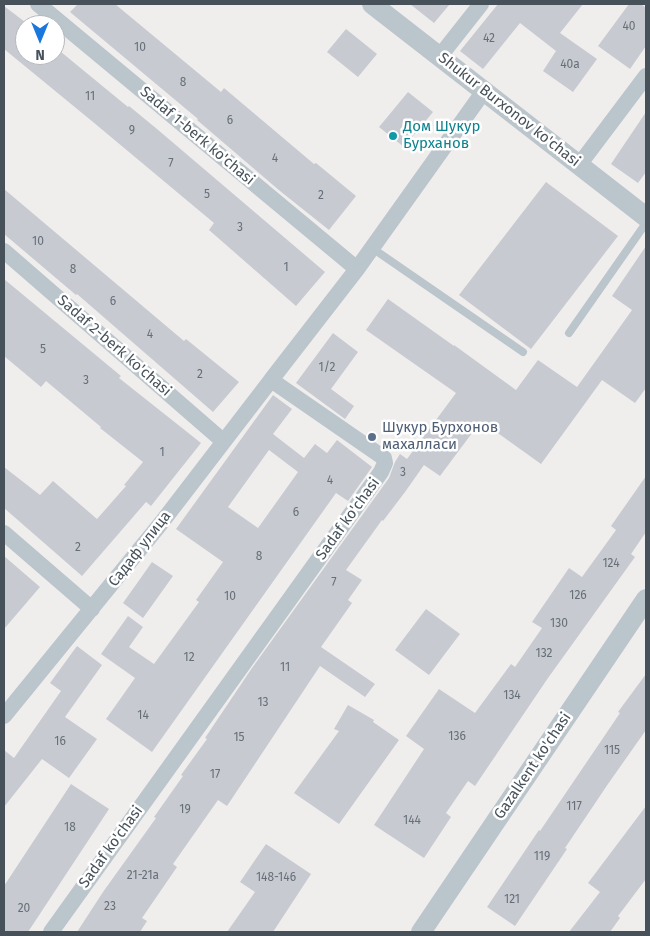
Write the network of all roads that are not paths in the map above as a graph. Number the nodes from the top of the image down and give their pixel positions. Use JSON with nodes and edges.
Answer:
{"nodes":[{"id":1,"x":38,"y":4,"type":"edge"},
{"id":2,"x":372,"y":4,"type":"edge"},
{"id":3,"x":481,"y":4,"type":"edge"},
{"id":4,"x":440,"y":56,"type":"junction"},
{"id":5,"x":646,"y":76,"type":"edge"},
{"id":6,"x":484,"y":91,"type":"junction"},
{"id":7,"x":579,"y":165,"type":"junction"},
{"id":8,"x":646,"y":217,"type":"edge"},
{"id":9,"x":646,"y":223,"type":"edge"},
{"id":10,"x":372,"y":248,"type":"junction"},
{"id":11,"x":4,"y":251,"type":"edge"},
{"id":12,"x":357,"y":269,"type":"junction"},
{"id":13,"x":569,"y":333,"type":"dead end"},
{"id":14,"x":523,"y":352,"type":"dead end"},
{"id":15,"x":271,"y":380,"type":"junction"},
{"id":16,"x":223,"y":440,"type":"junction"},
{"id":17,"x":4,"y":533,"type":"edge"},
{"id":18,"x":646,"y":599,"type":"edge"},
{"id":19,"x":92,"y":609,"type":"junction"},
{"id":20,"x":4,"y":716,"type":"edge"},
{"id":21,"x":51,"y":932,"type":"edge"},
{"id":22,"x":421,"y":932,"type":"edge"}],
"edges":[{"from":1,"to":12,"type":"street","name":"Sadaf 1-berk ko'chasi"},
{"from":2,"to":4,"type":"street","name":"Shukur Burxonov ko'chasi"},
{"from":3,"to":4,"type":"street"},
{"from":4,"to":6,"type":"street","name":"Shukur Burxonov ko'chasi"},
{"from":5,"to":7,"type":"street"},
{"from":6,"to":7,"type":"street","name":"Shukur Burxonov ko'chasi"},
{"from":6,"to":10,"type":"street"},
{"from":7,"to":8,"type":"street","name":"Shukur Burxonov ko'chasi"},
{"from":9,"to":13,"type":"lane"},
{"from":10,"to":12,"type":"street"},
{"from":10,"to":14,"type":"lane"},
{"from":11,"to":16,"type":"street","name":"Sadaf 2-berk ko'chasi"},
{"from":12,"to":15,"type":"street"},
{"from":15,"to":16,"type":"street","name":"Садаф улица"},
{"from":15,"to":21,"type":"street","name":"Sadaf ko'chasi"},
{"from":16,"to":19,"type":"street","name":"Садаф улица"},
{"from":17,"to":19,"type":"street"},
{"from":18,"to":22,"type":"street","name":"Gazalkent ko'chasi"},
{"from":19,"to":20,"type":"street","name":"Садаф улица"}]}
